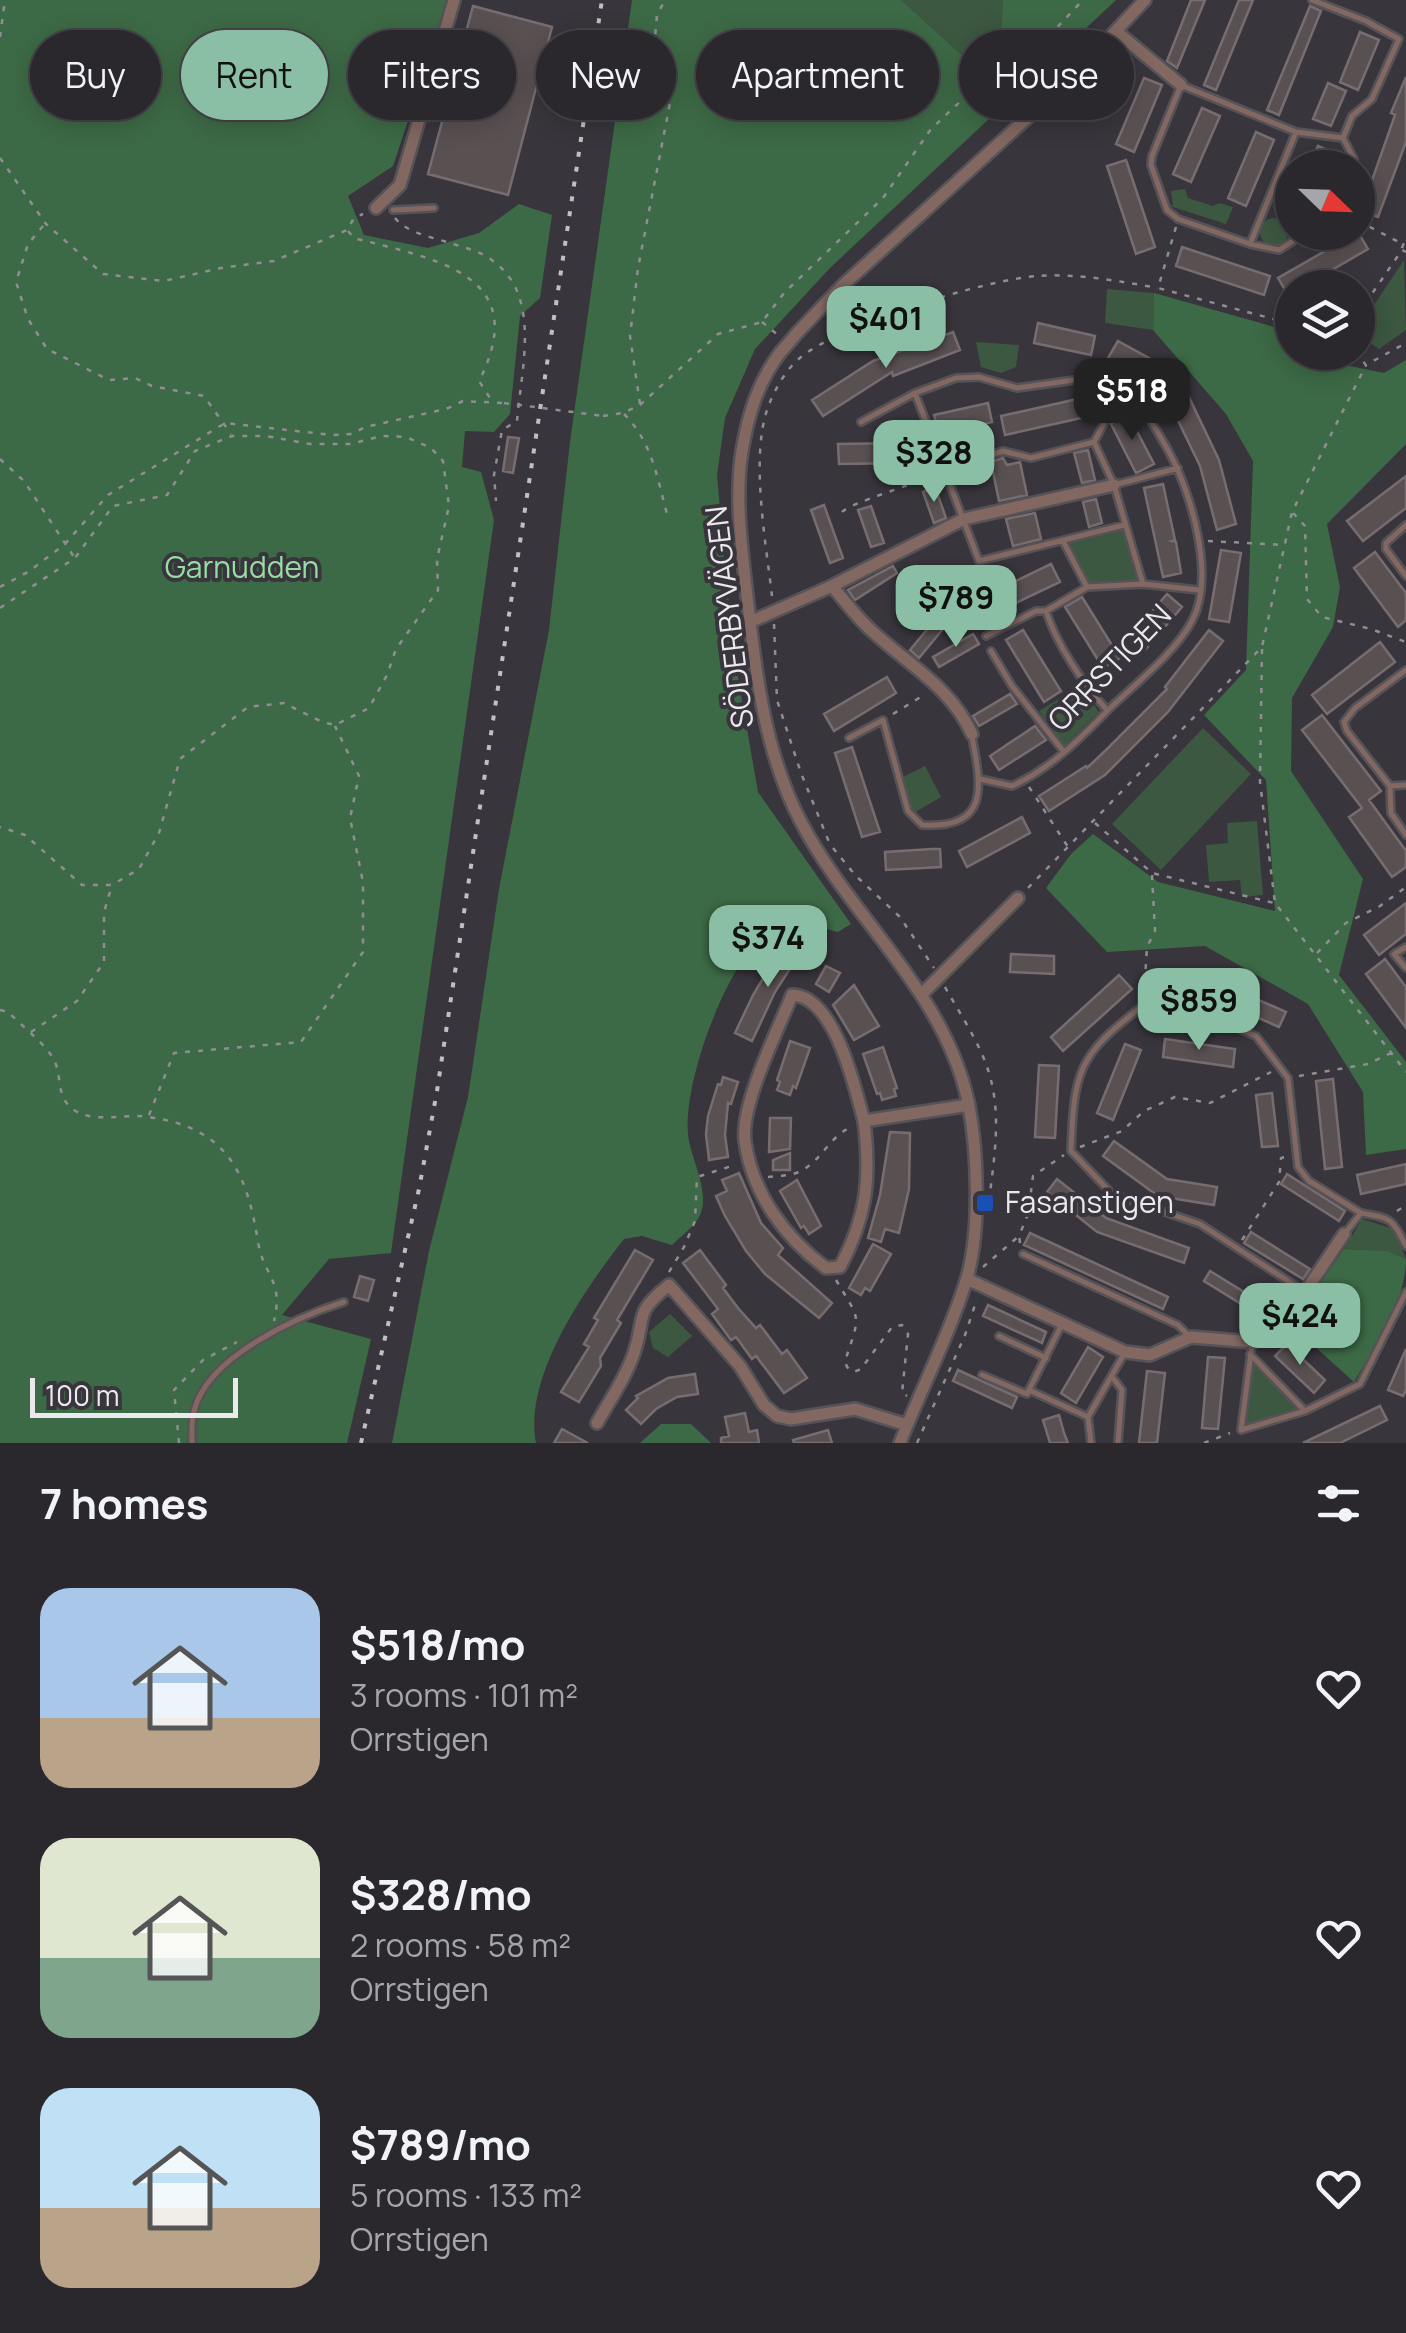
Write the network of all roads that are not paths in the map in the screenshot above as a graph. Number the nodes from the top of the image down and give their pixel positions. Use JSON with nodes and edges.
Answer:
{"nodes":[{"id":1,"x":454,"y":0,"type":"edge"},
{"id":2,"x":1145,"y":0,"type":"edge"},
{"id":3,"x":1312,"y":0,"type":"edge"},
{"id":4,"x":1119,"y":30,"type":"edge"},
{"id":5,"x":1403,"y":38,"type":"edge"},
{"id":6,"x":1134,"y":46,"type":"edge"},
{"id":7,"x":1182,"y":85,"type":"junction"},
{"id":8,"x":1022,"y":120,"type":"edge"},
{"id":9,"x":1296,"y":132,"type":"junction"},
{"id":10,"x":1343,"y":138,"type":"junction"},
{"id":11,"x":1349,"y":150,"type":"edge"},
{"id":12,"x":388,"y":197,"type":"junction"},
{"id":13,"x":376,"y":208,"type":"dead end"},
{"id":14,"x":434,"y":208,"type":"dead end"},
{"id":15,"x":394,"y":216,"type":"joint"},
{"id":16,"x":1250,"y":244,"type":"junction"},
{"id":17,"x":1275,"y":249,"type":"edge"},
{"id":18,"x":1122,"y":390,"type":"junction"},
{"id":19,"x":915,"y":393,"type":"junction"},
{"id":20,"x":861,"y":422,"type":"dead end"},
{"id":21,"x":1094,"y":442,"type":"junction"},
{"id":22,"x":1178,"y":468,"type":"junction"},
{"id":23,"x":946,"y":469,"type":"junction"},
{"id":24,"x":1114,"y":485,"type":"junction"},
{"id":25,"x":964,"y":519,"type":"junction"},
{"id":26,"x":1406,"y":525,"type":"edge"},
{"id":27,"x":1124,"y":526,"type":"junction"},
{"id":28,"x":1062,"y":540,"type":"junction"},
{"id":29,"x":1406,"y":576,"type":"edge"},
{"id":30,"x":1143,"y":584,"type":"junction"},
{"id":31,"x":832,"y":586,"type":"junction"},
{"id":32,"x":1087,"y":586,"type":"junction"},
{"id":33,"x":1198,"y":590,"type":"junction"},
{"id":34,"x":1046,"y":611,"type":"junction"},
{"id":35,"x":750,"y":622,"type":"junction"},
{"id":36,"x":986,"y":636,"type":"road end"},
{"id":37,"x":991,"y":651,"type":"dead end"},
{"id":38,"x":1406,"y":670,"type":"edge"},
{"id":39,"x":1108,"y":710,"type":"junction"},
{"id":40,"x":972,"y":734,"type":"joint"},
{"id":41,"x":849,"y":738,"type":"dead end"},
{"id":42,"x":1064,"y":752,"type":"junction"},
{"id":43,"x":980,"y":779,"type":"junction"},
{"id":44,"x":1406,"y":785,"type":"edge"},
{"id":45,"x":1390,"y":786,"type":"junction"},
{"id":46,"x":1406,"y":834,"type":"edge"},
{"id":47,"x":1018,"y":898,"type":"road end"},
{"id":48,"x":1406,"y":947,"type":"edge"},
{"id":49,"x":1406,"y":968,"type":"edge"},
{"id":50,"x":922,"y":994,"type":"junction"},
{"id":51,"x":969,"y":1105,"type":"junction"},
{"id":52,"x":864,"y":1121,"type":"junction"},
{"id":53,"x":1361,"y":1213,"type":"junction"},
{"id":54,"x":1344,"y":1234,"type":"joint"},
{"id":55,"x":1406,"y":1246,"type":"edge"},
{"id":56,"x":1023,"y":1254,"type":"road end"},
{"id":57,"x":967,"y":1279,"type":"junction"},
{"id":58,"x":1304,"y":1292,"type":"junction"},
{"id":59,"x":1406,"y":1292,"type":"edge"},
{"id":60,"x":344,"y":1302,"type":"dead end"},
{"id":61,"x":1062,"y":1324,"type":"junction"},
{"id":62,"x":999,"y":1336,"type":"dead end"},
{"id":63,"x":1190,"y":1337,"type":"junction"},
{"id":64,"x":1251,"y":1348,"type":"junction"},
{"id":65,"x":1125,"y":1352,"type":"junction"},
{"id":66,"x":1046,"y":1358,"type":"junction"},
{"id":67,"x":982,"y":1376,"type":"dead end"},
{"id":68,"x":1113,"y":1378,"type":"junction"},
{"id":69,"x":1029,"y":1390,"type":"junction"},
{"id":70,"x":1305,"y":1411,"type":"junction"},
{"id":71,"x":1088,"y":1416,"type":"junction"},
{"id":72,"x":597,"y":1422,"type":"dead end"},
{"id":73,"x":907,"y":1425,"type":"junction"},
{"id":74,"x":192,"y":1443,"type":"edge"},
{"id":75,"x":900,"y":1443,"type":"edge"},
{"id":76,"x":1091,"y":1443,"type":"edge"},
{"id":77,"x":1118,"y":1443,"type":"edge"}],
"edges":[{"from":1,"to":12,"type":"street"},
{"from":2,"to":4,"type":"street","name":"SÖDERBYVÄGEN"},
{"from":3,"to":5,"type":"lane"},
{"from":5,"to":10,"type":"lane"},
{"from":6,"to":7,"type":"street"},
{"from":7,"to":9,"type":"lane"},
{"from":7,"to":16,"type":"lane"},
{"from":8,"to":35,"type":"street","name":"SÖDERBYVÄGEN","bridge":true},
{"from":9,"to":10,"type":"lane"},
{"from":9,"to":16,"type":"lane"},
{"from":10,"to":11,"type":"lane"},
{"from":12,"to":13,"type":"street"},
{"from":12,"to":15,"type":"street"},
{"from":14,"to":15,"type":"lane"},
{"from":16,"to":17,"type":"lane"},
{"from":18,"to":19,"type":"lane"},
{"from":18,"to":21,"type":"lane"},
{"from":18,"to":22,"type":"lane","name":"ORRSTIGEN"},
{"from":19,"to":20,"type":"lane"},
{"from":19,"to":23,"type":"lane"},
{"from":21,"to":23,"type":"lane"},
{"from":21,"to":24,"type":"lane"},
{"from":22,"to":24,"type":"lane"},
{"from":22,"to":33,"type":"lane","name":"ORRSTIGEN"},
{"from":23,"to":25,"type":"lane"},
{"from":24,"to":25,"type":"street"},
{"from":24,"to":27,"type":"lane"},
{"from":25,"to":28,"type":"lane"},
{"from":25,"to":31,"type":"street"},
{"from":26,"to":29,"type":"lane"},
{"from":27,"to":28,"type":"lane"},
{"from":27,"to":30,"type":"lane"},
{"from":28,"to":32,"type":"lane"},
{"from":30,"to":32,"type":"lane"},
{"from":30,"to":33,"type":"lane"},
{"from":31,"to":35,"type":"street"},
{"from":31,"to":40,"type":"street"},
{"from":32,"to":34,"type":"lane"},
{"from":33,"to":39,"type":"lane","name":"ORRSTIGEN"},
{"from":34,"to":36,"type":"lane"},
{"from":34,"to":39,"type":"lane"},
{"from":35,"to":50,"type":"street","name":"SÖDERBYVÄGEN"},
{"from":37,"to":42,"type":"lane"},
{"from":38,"to":45,"type":"lane"},
{"from":39,"to":42,"type":"lane","name":"ORRSTIGEN"},
{"from":40,"to":43,"type":"lane"},
{"from":41,"to":43,"type":"lane"},
{"from":42,"to":43,"type":"lane","name":"ORRSTIGEN"},
{"from":44,"to":45,"type":"lane"},
{"from":45,"to":46,"type":"lane"},
{"from":47,"to":50,"type":"street"},
{"from":48,"to":49,"type":"lane"},
{"from":50,"to":51,"type":"street","name":"SÖDERBYVÄGEN"},
{"from":51,"to":52,"type":"street"},
{"from":51,"to":57,"type":"street","name":"SÖDERBYVÄGEN"},
{"from":52,"to":52,"type":"street"},
{"from":53,"to":54,"type":"lane"},
{"from":53,"to":55,"type":"lane"},
{"from":53,"to":58,"type":"lane"},
{"from":54,"to":58,"type":"street"},
{"from":56,"to":63,"type":"lane"},
{"from":57,"to":61,"type":"street"},
{"from":57,"to":73,"type":"street","name":"SÖDERBYVÄGEN"},
{"from":58,"to":64,"type":"street"},
{"from":59,"to":70,"type":"lane"},
{"from":60,"to":74,"type":"lane"},
{"from":61,"to":65,"type":"street"},
{"from":61,"to":66,"type":"lane"},
{"from":62,"to":66,"type":"lane"},
{"from":63,"to":64,"type":"street"},
{"from":63,"to":65,"type":"street"},
{"from":64,"to":70,"type":"lane"},
{"from":64,"to":70,"type":"lane"},
{"from":65,"to":68,"type":"lane"},
{"from":66,"to":69,"type":"lane"},
{"from":67,"to":69,"type":"lane"},
{"from":68,"to":71,"type":"lane"},
{"from":68,"to":77,"type":"lane"},
{"from":69,"to":71,"type":"lane"},
{"from":71,"to":76,"type":"lane"},
{"from":72,"to":73,"type":"street"},
{"from":73,"to":75,"type":"street","name":"SÖDERBYVÄGEN"}]}
